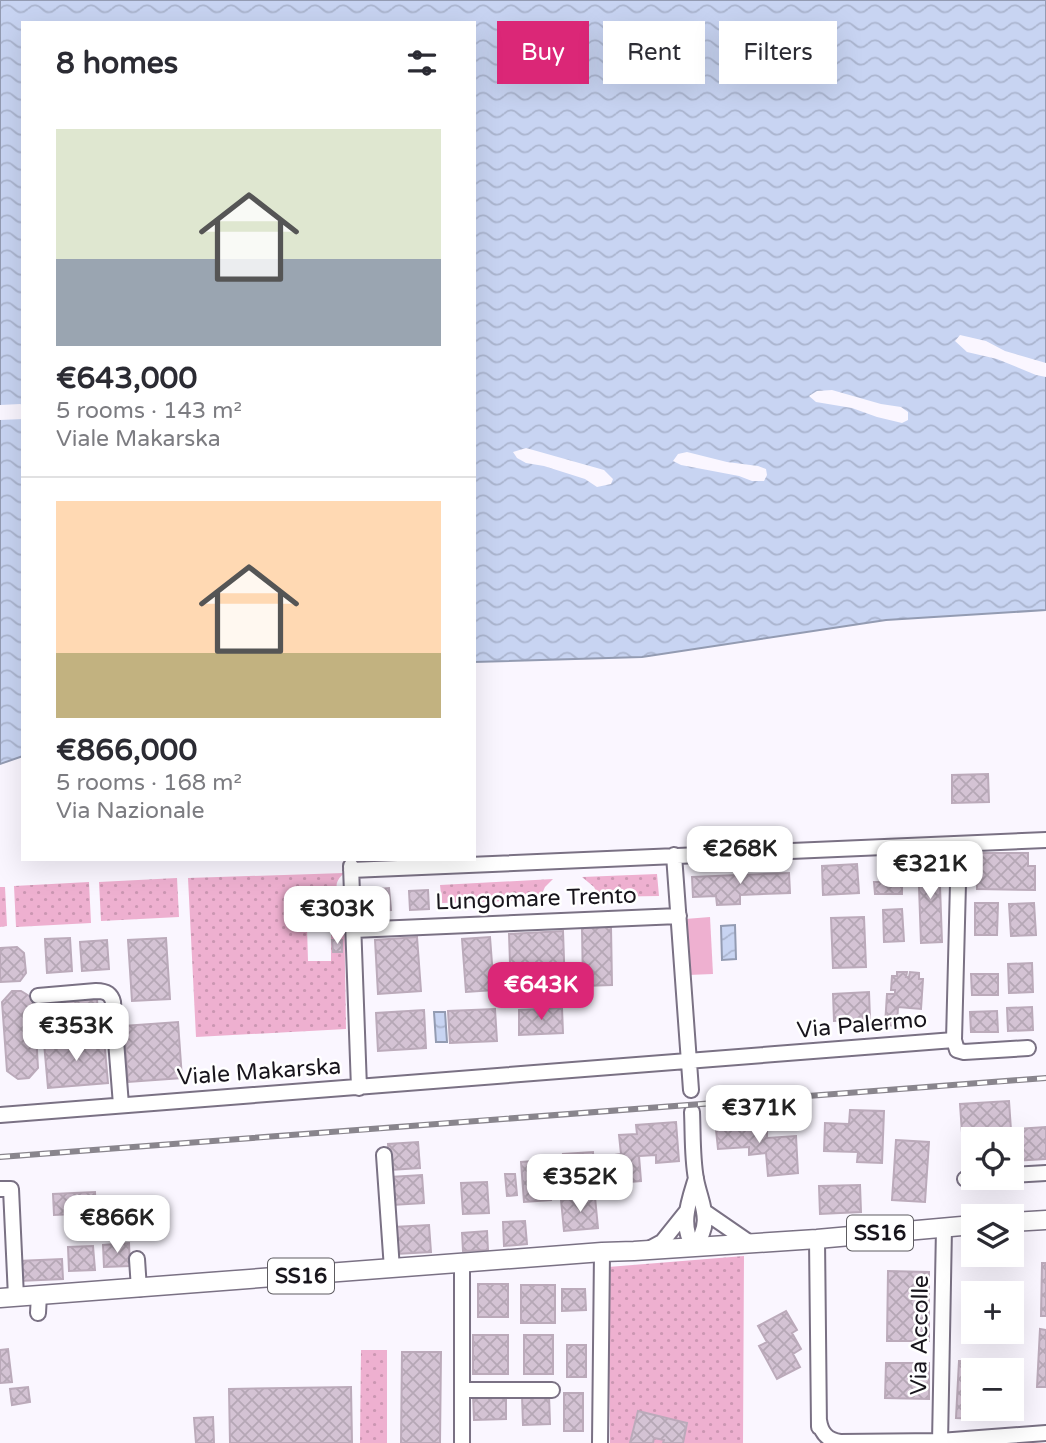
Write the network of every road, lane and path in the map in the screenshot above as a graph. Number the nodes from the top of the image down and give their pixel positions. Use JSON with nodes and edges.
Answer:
{"nodes":[{"id":1,"x":1046,"y":840,"type":"edge"},
{"id":2,"x":959,"y":844,"type":"junction"},
{"id":3,"x":674,"y":855,"type":"junction"},
{"id":4,"x":351,"y":868,"type":"joint"},
{"id":5,"x":678,"y":916,"type":"junction"},
{"id":6,"x":353,"y":930,"type":"junction"},
{"id":7,"x":38,"y":996,"type":"dead end"},
{"id":8,"x":954,"y":1040,"type":"junction"},
{"id":9,"x":1028,"y":1048,"type":"dead end"},
{"id":10,"x":689,"y":1062,"type":"junction"},
{"id":11,"x":359,"y":1088,"type":"junction"},
{"id":12,"x":691,"y":1090,"type":"dead end"},
{"id":13,"x":121,"y":1105,"type":"junction"},
{"id":14,"x":692,"y":1112,"type":"dead end"},
{"id":15,"x":0,"y":1115,"type":"edge"},
{"id":16,"x":384,"y":1154,"type":"dead end"},
{"id":17,"x":1046,"y":1173,"type":"edge"},
{"id":18,"x":1024,"y":1174,"type":"edge"},
{"id":19,"x":696,"y":1178,"type":"junction"},
{"id":20,"x":0,"y":1189,"type":"edge"},
{"id":21,"x":687,"y":1210,"type":"junction"},
{"id":22,"x":705,"y":1212,"type":"junction"},
{"id":23,"x":1046,"y":1220,"type":"edge"},
{"id":24,"x":1024,"y":1221,"type":"edge"},
{"id":25,"x":961,"y":1226,"type":"edge"},
{"id":26,"x":944,"y":1228,"type":"junction"},
{"id":27,"x":6,"y":1231,"type":"edge"},
{"id":28,"x":817,"y":1239,"type":"junction"},
{"id":29,"x":750,"y":1242,"type":"junction"},
{"id":30,"x":694,"y":1247,"type":"junction"},
{"id":31,"x":646,"y":1251,"type":"junction"},
{"id":32,"x":602,"y":1252,"type":"junction"},
{"id":33,"x":137,"y":1259,"type":"dead end"},
{"id":34,"x":462,"y":1264,"type":"junction"},
{"id":35,"x":392,"y":1269,"type":"junction"},
{"id":36,"x":139,"y":1289,"type":"junction"},
{"id":37,"x":39,"y":1295,"type":"junction"},
{"id":38,"x":8,"y":1298,"type":"edge"},
{"id":39,"x":38,"y":1313,"type":"dead end"},
{"id":40,"x":462,"y":1390,"type":"junction"},
{"id":41,"x":552,"y":1390,"type":"dead end"},
{"id":42,"x":819,"y":1420,"type":"junction"},
{"id":43,"x":1046,"y":1433,"type":"edge"},
{"id":44,"x":940,"y":1442,"type":"edge"},
{"id":45,"x":462,"y":1443,"type":"edge"},
{"id":46,"x":600,"y":1443,"type":"edge"},
{"id":47,"x":819,"y":1443,"type":"edge"}],
"edges":[{"from":1,"to":2,"type":"street","name":"Lungomare Trento"},
{"from":2,"to":3,"type":"street","name":"Lungomare Trento"},
{"from":2,"to":8,"type":"street","name":"Via Palermo"},
{"from":3,"to":4,"type":"street","name":"Lungomare Trento"},
{"from":3,"to":5,"type":"street"},
{"from":4,"to":6,"type":"street","name":"Viale Makarska"},
{"from":5,"to":6,"type":"street","name":"Lungomare Trento"},
{"from":5,"to":10,"type":"street"},
{"from":6,"to":11,"type":"street","name":"Viale Makarska"},
{"from":7,"to":13,"type":"street"},
{"from":8,"to":9,"type":"street"},
{"from":8,"to":10,"type":"street","name":"Via Palermo"},
{"from":10,"to":11,"type":"street","name":"Viale Makarska"},
{"from":10,"to":12,"type":"street"},
{"from":11,"to":13,"type":"street","name":"Viale Makarska"},
{"from":13,"to":15,"type":"street","name":"Viale Makarska"},
{"from":14,"to":19,"type":"street"},
{"from":16,"to":35,"type":"street"},
{"from":17,"to":18,"type":"street"},
{"from":19,"to":21,"type":"street"},
{"from":19,"to":22,"type":"street"},
{"from":20,"to":27,"type":"street"},
{"from":21,"to":30,"type":"street"},
{"from":21,"to":31,"type":"street"},
{"from":22,"to":29,"type":"street"},
{"from":22,"to":30,"type":"street"},
{"from":23,"to":24,"type":"main road"},
{"from":25,"to":26,"type":"main road","number":"SS16"},
{"from":26,"to":28,"type":"main road","number":"SS16"},
{"from":26,"to":44,"type":"street","name":"Via Accolle"},
{"from":27,"to":38,"type":"street"},
{"from":28,"to":29,"type":"main road","number":"SS16"},
{"from":28,"to":42,"type":"street"},
{"from":29,"to":30,"type":"main road","number":"SS16"},
{"from":30,"to":31,"type":"main road","number":"SS16"},
{"from":31,"to":32,"type":"main road","number":"SS16"},
{"from":32,"to":34,"type":"main road","number":"SS16"},
{"from":32,"to":46,"type":"street"},
{"from":33,"to":36,"type":"street"},
{"from":34,"to":35,"type":"main road","number":"SS16"},
{"from":34,"to":40,"type":"street"},
{"from":35,"to":36,"type":"main road","number":"SS16"},
{"from":36,"to":37,"type":"main road","number":"SS16"},
{"from":37,"to":38,"type":"main road","number":"SS16"},
{"from":37,"to":39,"type":"street"},
{"from":40,"to":41,"type":"street"},
{"from":40,"to":45,"type":"street"},
{"from":42,"to":44,"type":"street"},
{"from":42,"to":47,"type":"street"},
{"from":43,"to":44,"type":"street"}]}
